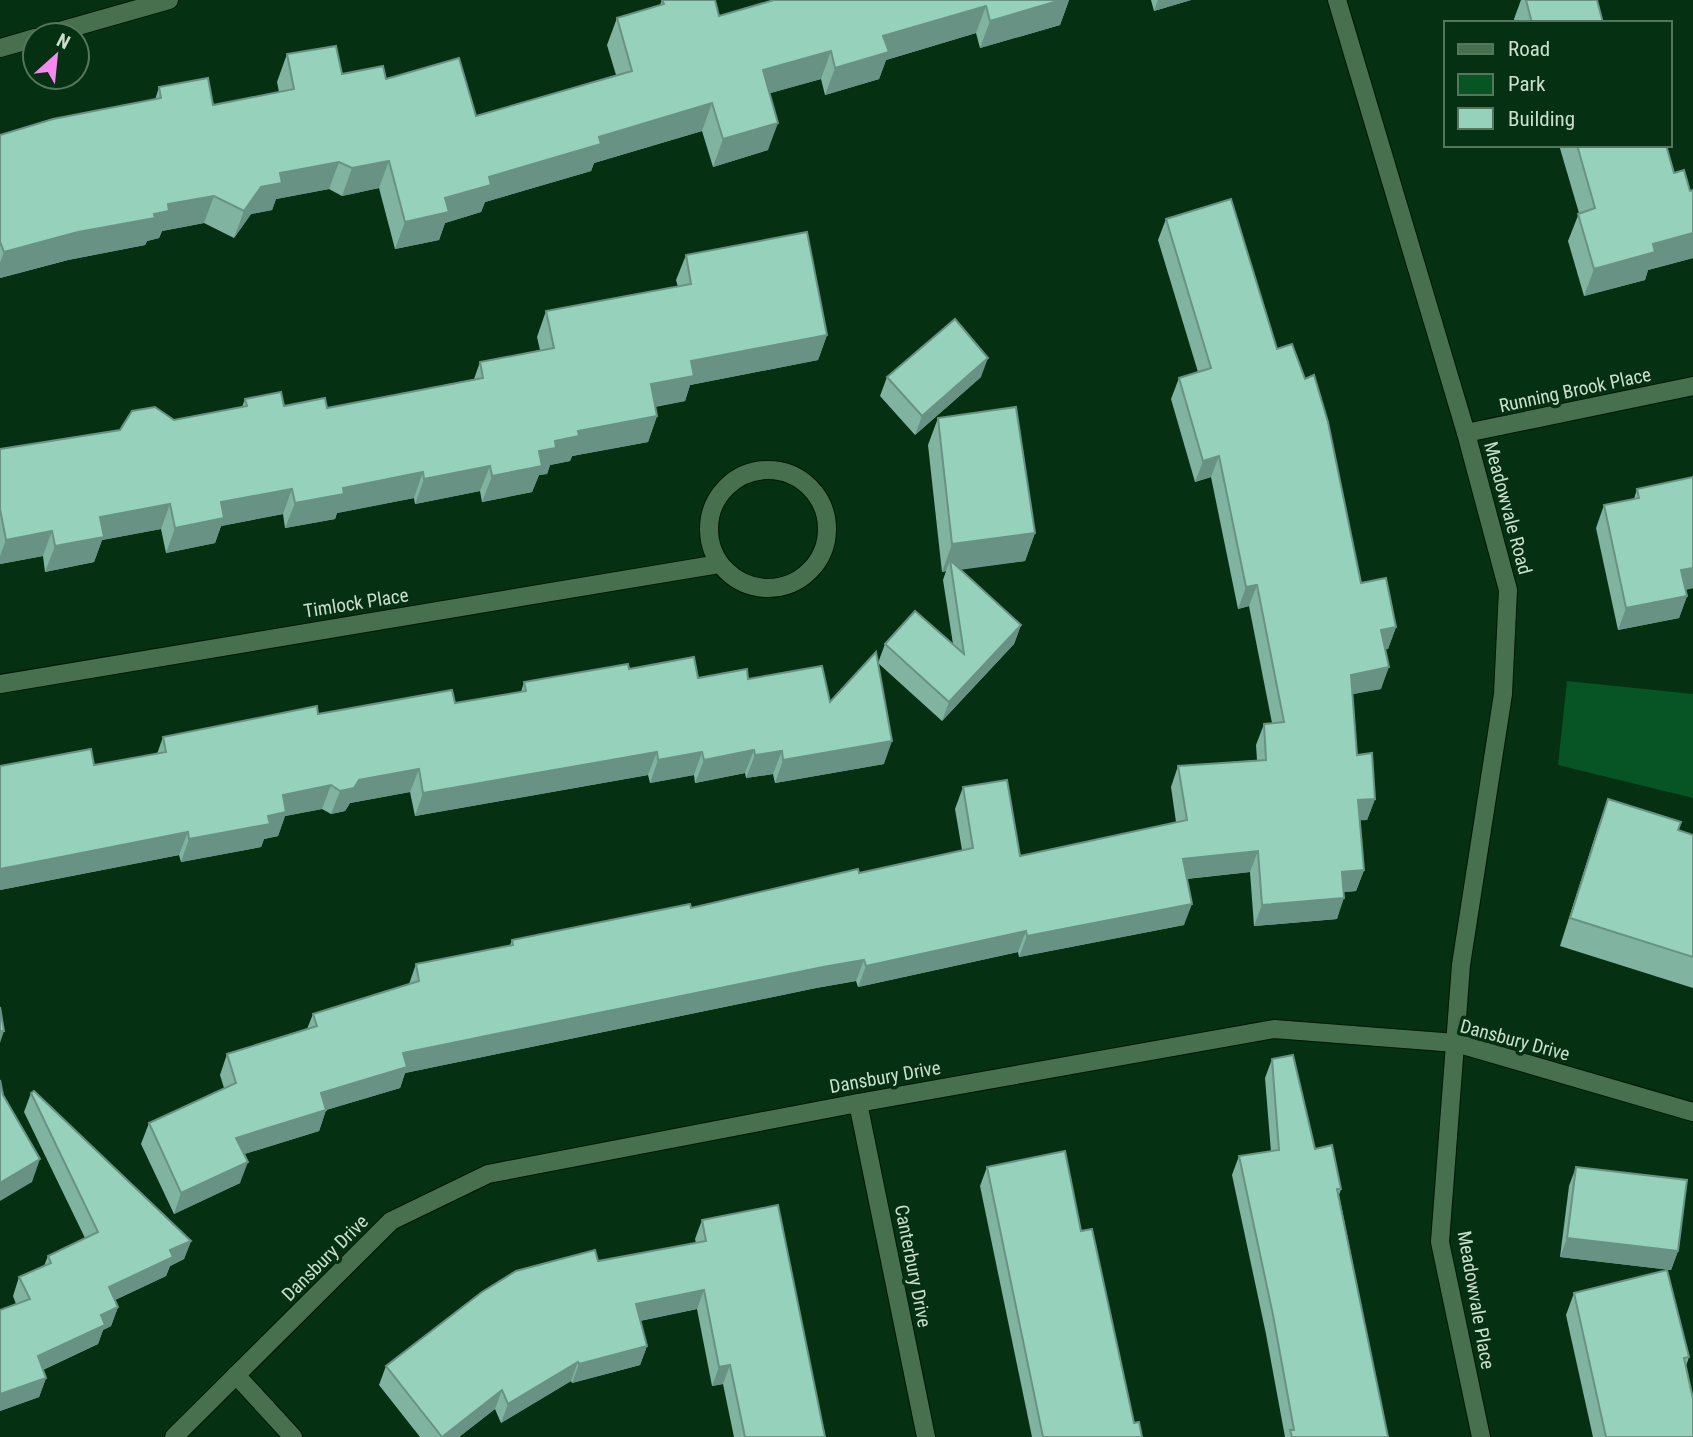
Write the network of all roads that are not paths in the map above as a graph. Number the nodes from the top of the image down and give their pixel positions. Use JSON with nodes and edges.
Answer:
{"nodes":[{"id":1,"x":169,"y":0,"type":"edge"},
{"id":2,"x":1337,"y":0,"type":"edge"},
{"id":3,"x":91,"y":22,"type":"edge"},
{"id":4,"x":21,"y":42,"type":"edge"},
{"id":5,"x":0,"y":48,"type":"edge"},
{"id":6,"x":1693,"y":386,"type":"edge"},
{"id":7,"x":1466,"y":433,"type":"junction"},
{"id":8,"x":719,"y":564,"type":"junction"},
{"id":9,"x":0,"y":684,"type":"edge"},
{"id":10,"x":1456,"y":1043,"type":"junction"},
{"id":11,"x":858,"y":1103,"type":"junction"},
{"id":12,"x":1693,"y":1112,"type":"edge"},
{"id":13,"x":236,"y":1375,"type":"junction"},
{"id":14,"x":174,"y":1437,"type":"edge"},
{"id":15,"x":293,"y":1437,"type":"edge"},
{"id":16,"x":926,"y":1437,"type":"edge"},
{"id":17,"x":1481,"y":1437,"type":"edge"}],
"edges":[{"from":1,"to":3,"type":"street"},
{"from":2,"to":7,"type":"street","name":"Meadowvale Road"},
{"from":4,"to":5,"type":"street"},
{"from":6,"to":7,"type":"street","name":"Running Brook Place"},
{"from":7,"to":10,"type":"street","name":"Meadowvale Road"},
{"from":8,"to":8,"type":"street"},
{"from":8,"to":9,"type":"street","name":"Timlock Place"},
{"from":10,"to":11,"type":"street","name":"Dansbury Drive"},
{"from":10,"to":12,"type":"street","name":"Dansbury Drive"},
{"from":10,"to":17,"type":"street","name":"Meadowvale Place"},
{"from":11,"to":13,"type":"street","name":"Dansbury Drive"},
{"from":11,"to":16,"type":"street","name":"Canterbury Drive"},
{"from":13,"to":14,"type":"street","name":"Dansbury Drive"},
{"from":13,"to":15,"type":"street"}]}
